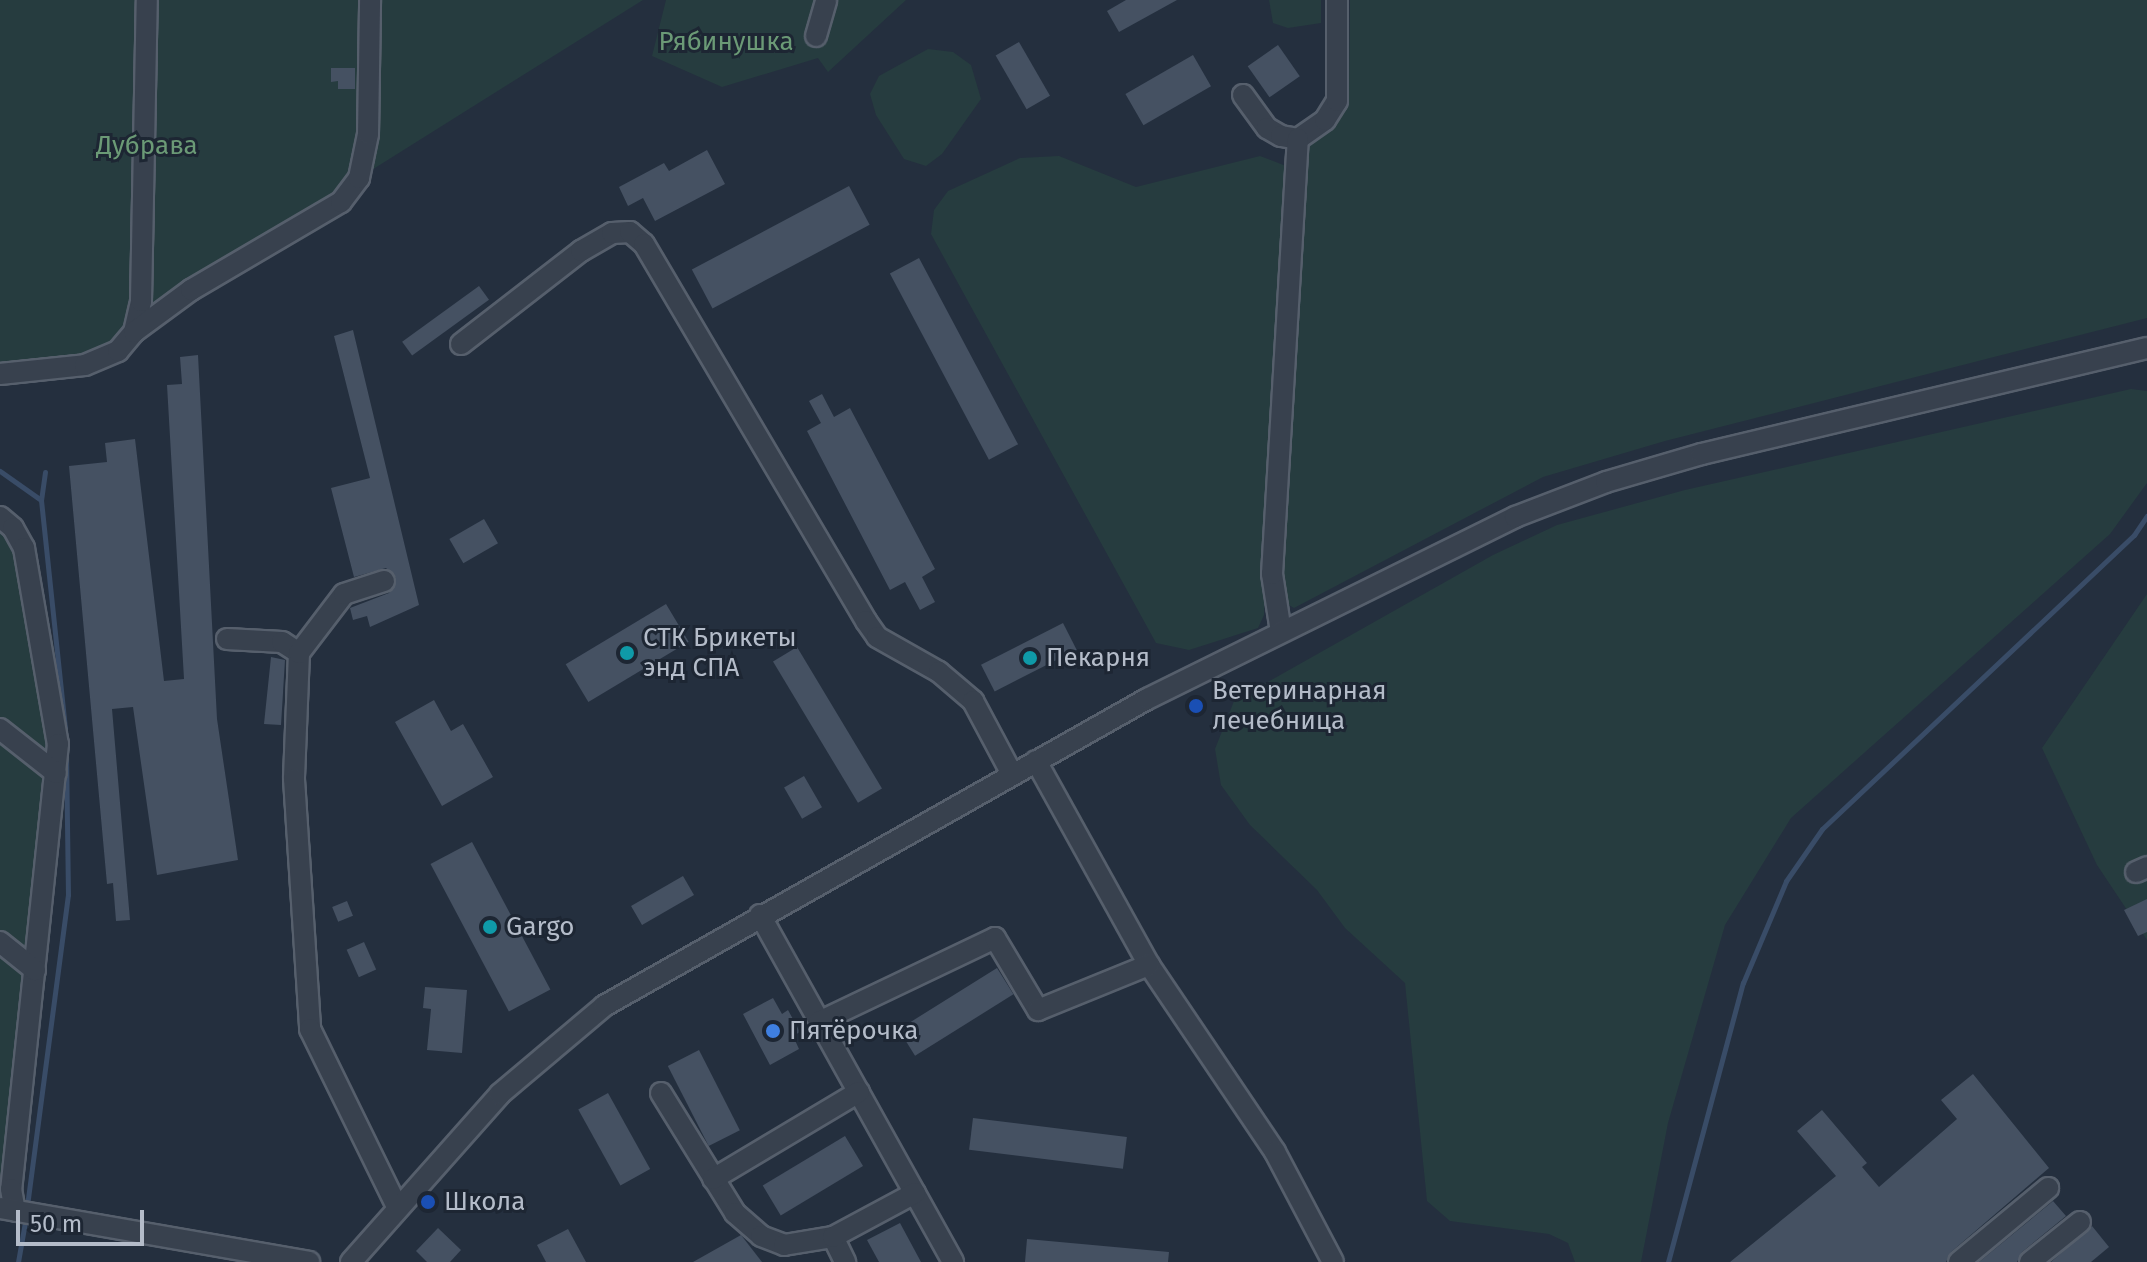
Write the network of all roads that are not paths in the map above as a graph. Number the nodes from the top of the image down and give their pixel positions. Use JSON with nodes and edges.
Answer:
{"nodes":[{"id":1,"x":147,"y":0,"type":"edge"},
{"id":2,"x":370,"y":0,"type":"edge"},
{"id":3,"x":826,"y":0,"type":"edge"},
{"id":4,"x":1337,"y":0,"type":"edge"},
{"id":5,"x":816,"y":36,"type":"dead end"},
{"id":6,"x":1243,"y":95,"type":"dead end"},
{"id":7,"x":1298,"y":139,"type":"junction"},
{"id":8,"x":134,"y":332,"type":"junction"},
{"id":9,"x":461,"y":344,"type":"dead end"},
{"id":10,"x":2147,"y":348,"type":"edge"},
{"id":11,"x":0,"y":374,"type":"edge"},
{"id":12,"x":0,"y":517,"type":"edge"},
{"id":13,"x":384,"y":581,"type":"dead end"},
{"id":14,"x":1281,"y":632,"type":"junction"},
{"id":15,"x":227,"y":639,"type":"dead end"},
{"id":16,"x":299,"y":653,"type":"junction"},
{"id":17,"x":0,"y":729,"type":"edge"},
{"id":18,"x":1036,"y":761,"type":"junction"},
{"id":19,"x":56,"y":773,"type":"junction"},
{"id":20,"x":1012,"y":774,"type":"junction"},
{"id":21,"x":760,"y":915,"type":"junction"},
{"id":22,"x":0,"y":942,"type":"edge"},
{"id":23,"x":1149,"y":965,"type":"junction"},
{"id":24,"x":35,"y":970,"type":"junction"},
{"id":25,"x":819,"y":1022,"type":"junction"},
{"id":26,"x":859,"y":1092,"type":"junction"},
{"id":27,"x":661,"y":1093,"type":"dead end"},
{"id":28,"x":713,"y":1179,"type":"junction"},
{"id":29,"x":6,"y":1187,"type":"edge"},
{"id":30,"x":2048,"y":1188,"type":"dead end"},
{"id":31,"x":915,"y":1193,"type":"junction"},
{"id":32,"x":398,"y":1209,"type":"junction"},
{"id":33,"x":11,"y":1210,"type":"edge"},
{"id":34,"x":2080,"y":1222,"type":"dead end"},
{"id":35,"x":833,"y":1237,"type":"junction"},
{"id":36,"x":802,"y":1244,"type":"junction"},
{"id":37,"x":309,"y":1262,"type":"edge"},
{"id":38,"x":351,"y":1262,"type":"edge"},
{"id":39,"x":791,"y":1262,"type":"edge"},
{"id":40,"x":845,"y":1262,"type":"edge"},
{"id":41,"x":953,"y":1262,"type":"edge"},
{"id":42,"x":1333,"y":1262,"type":"edge"},
{"id":43,"x":1959,"y":1262,"type":"edge"},
{"id":44,"x":2030,"y":1262,"type":"edge"}],
"edges":[{"from":1,"to":8,"type":"street"},
{"from":2,"to":8,"type":"street"},
{"from":3,"to":5,"type":"street"},
{"from":4,"to":7,"type":"street"},
{"from":6,"to":7,"type":"street"},
{"from":7,"to":14,"type":"street"},
{"from":8,"to":11,"type":"street"},
{"from":9,"to":20,"type":"street"},
{"from":10,"to":14,"type":"street"},
{"from":12,"to":19,"type":"street"},
{"from":13,"to":16,"type":"street"},
{"from":14,"to":18,"type":"street"},
{"from":15,"to":16,"type":"street"},
{"from":16,"to":32,"type":"street"},
{"from":17,"to":19,"type":"street"},
{"from":18,"to":20,"type":"street"},
{"from":18,"to":23,"type":"street"},
{"from":19,"to":24,"type":"street"},
{"from":20,"to":21,"type":"street"},
{"from":21,"to":25,"type":"street"},
{"from":21,"to":32,"type":"street"},
{"from":22,"to":24,"type":"street"},
{"from":23,"to":25,"type":"street"},
{"from":23,"to":42,"type":"street"},
{"from":24,"to":29,"type":"street"},
{"from":25,"to":26,"type":"street"},
{"from":26,"to":28,"type":"street"},
{"from":26,"to":31,"type":"street"},
{"from":27,"to":28,"type":"street"},
{"from":28,"to":36,"type":"street"},
{"from":29,"to":33,"type":"street"},
{"from":30,"to":43,"type":"street"},
{"from":31,"to":35,"type":"street"},
{"from":31,"to":41,"type":"street"},
{"from":32,"to":38,"type":"street"},
{"from":33,"to":37,"type":"street"},
{"from":34,"to":44,"type":"street"},
{"from":35,"to":36,"type":"street"},
{"from":35,"to":40,"type":"street"},
{"from":36,"to":39,"type":"street"}]}
